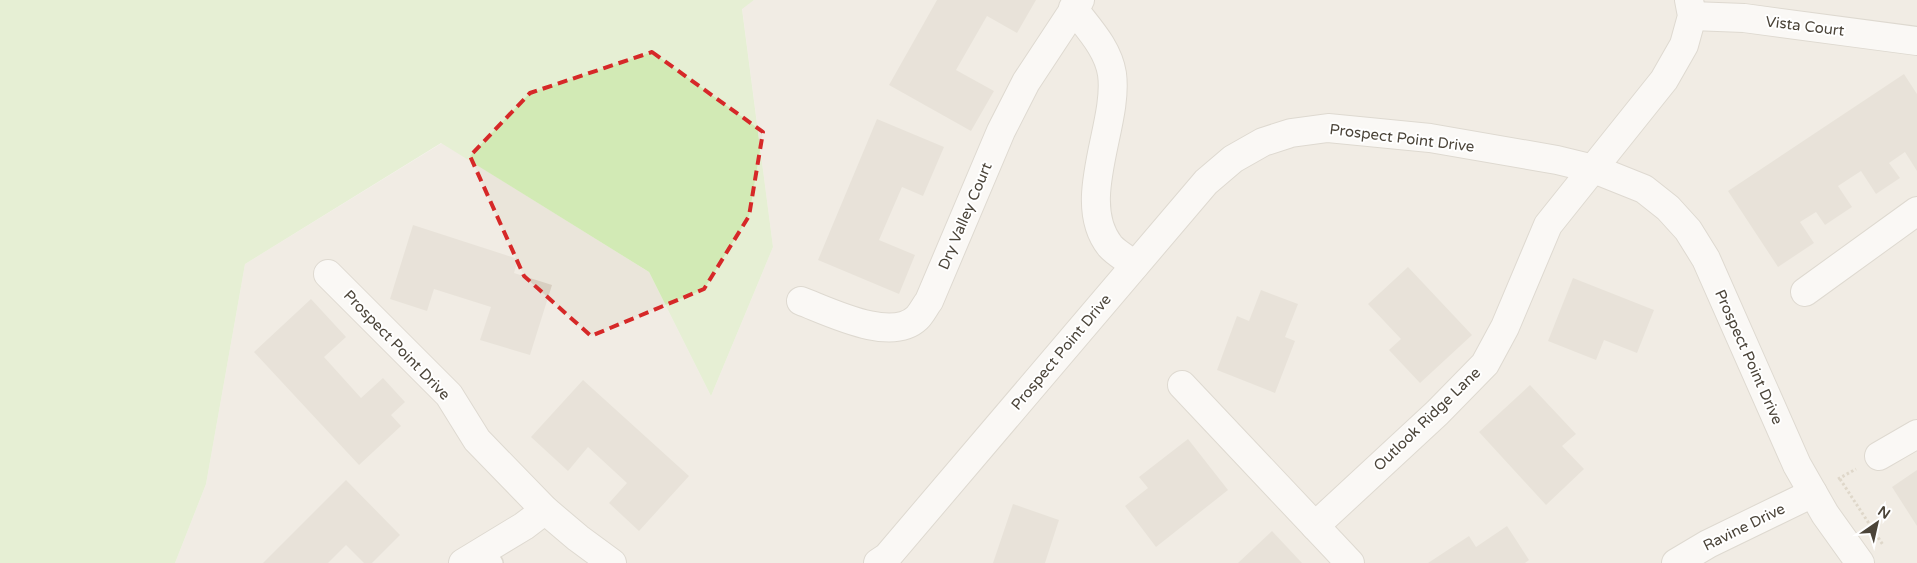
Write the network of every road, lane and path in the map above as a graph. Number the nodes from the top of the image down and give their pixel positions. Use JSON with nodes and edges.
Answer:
{"nodes":[{"id":1,"x":1077,"y":4,"type":"edge"},
{"id":2,"x":1690,"y":8,"type":"edge"},
{"id":3,"x":1917,"y":41,"type":"edge"},
{"id":4,"x":1594,"y":169,"type":"junction"},
{"id":5,"x":1917,"y":211,"type":"edge"},
{"id":6,"x":1135,"y":265,"type":"junction"},
{"id":7,"x":328,"y":274,"type":"dead end"},
{"id":8,"x":1805,"y":292,"type":"dead end"},
{"id":9,"x":802,"y":301,"type":"dead end"},
{"id":10,"x":1182,"y":385,"type":"dead end"},
{"id":11,"x":1917,"y":434,"type":"edge"},
{"id":12,"x":1879,"y":456,"type":"joint"},
{"id":13,"x":1813,"y":493,"type":"junction"},
{"id":14,"x":545,"y":510,"type":"junction"},
{"id":15,"x":1315,"y":526,"type":"junction"},
{"id":16,"x":490,"y":556,"type":"edge"},
{"id":17,"x":886,"y":561,"type":"edge"},
{"id":18,"x":463,"y":563,"type":"edge"},
{"id":19,"x":612,"y":563,"type":"edge"},
{"id":20,"x":1350,"y":563,"type":"edge"},
{"id":21,"x":1676,"y":563,"type":"edge"},
{"id":22,"x":1860,"y":563,"type":"edge"}],
"edges":[{"from":1,"to":6,"type":"street","name":"Dry Valley Court"},
{"from":1,"to":9,"type":"street","name":"Dry Valley Court"},
{"from":2,"to":3,"type":"street","name":"Vista Court"},
{"from":2,"to":4,"type":"street","name":"Outlook Ridge Lane"},
{"from":4,"to":6,"type":"street","name":"Prospect Point Drive"},
{"from":4,"to":13,"type":"street","name":"Prospect Point Drive"},
{"from":4,"to":15,"type":"street","name":"Outlook Ridge Lane"},
{"from":5,"to":8,"type":"street"},
{"from":6,"to":17,"type":"street","name":"Prospect Point Drive"},
{"from":7,"to":14,"type":"street","name":"Prospect Point Drive"},
{"from":10,"to":15,"type":"street"},
{"from":11,"to":12,"type":"street"},
{"from":12,"to":13,"type":"path"},
{"from":13,"to":21,"type":"street","name":"Ravine Drive"},
{"from":13,"to":22,"type":"street","name":"Prospect Point Drive"},
{"from":14,"to":16,"type":"street"},
{"from":14,"to":19,"type":"street","name":"Prospect Point Drive"},
{"from":15,"to":20,"type":"street"},
{"from":16,"to":18,"type":"street"}]}
